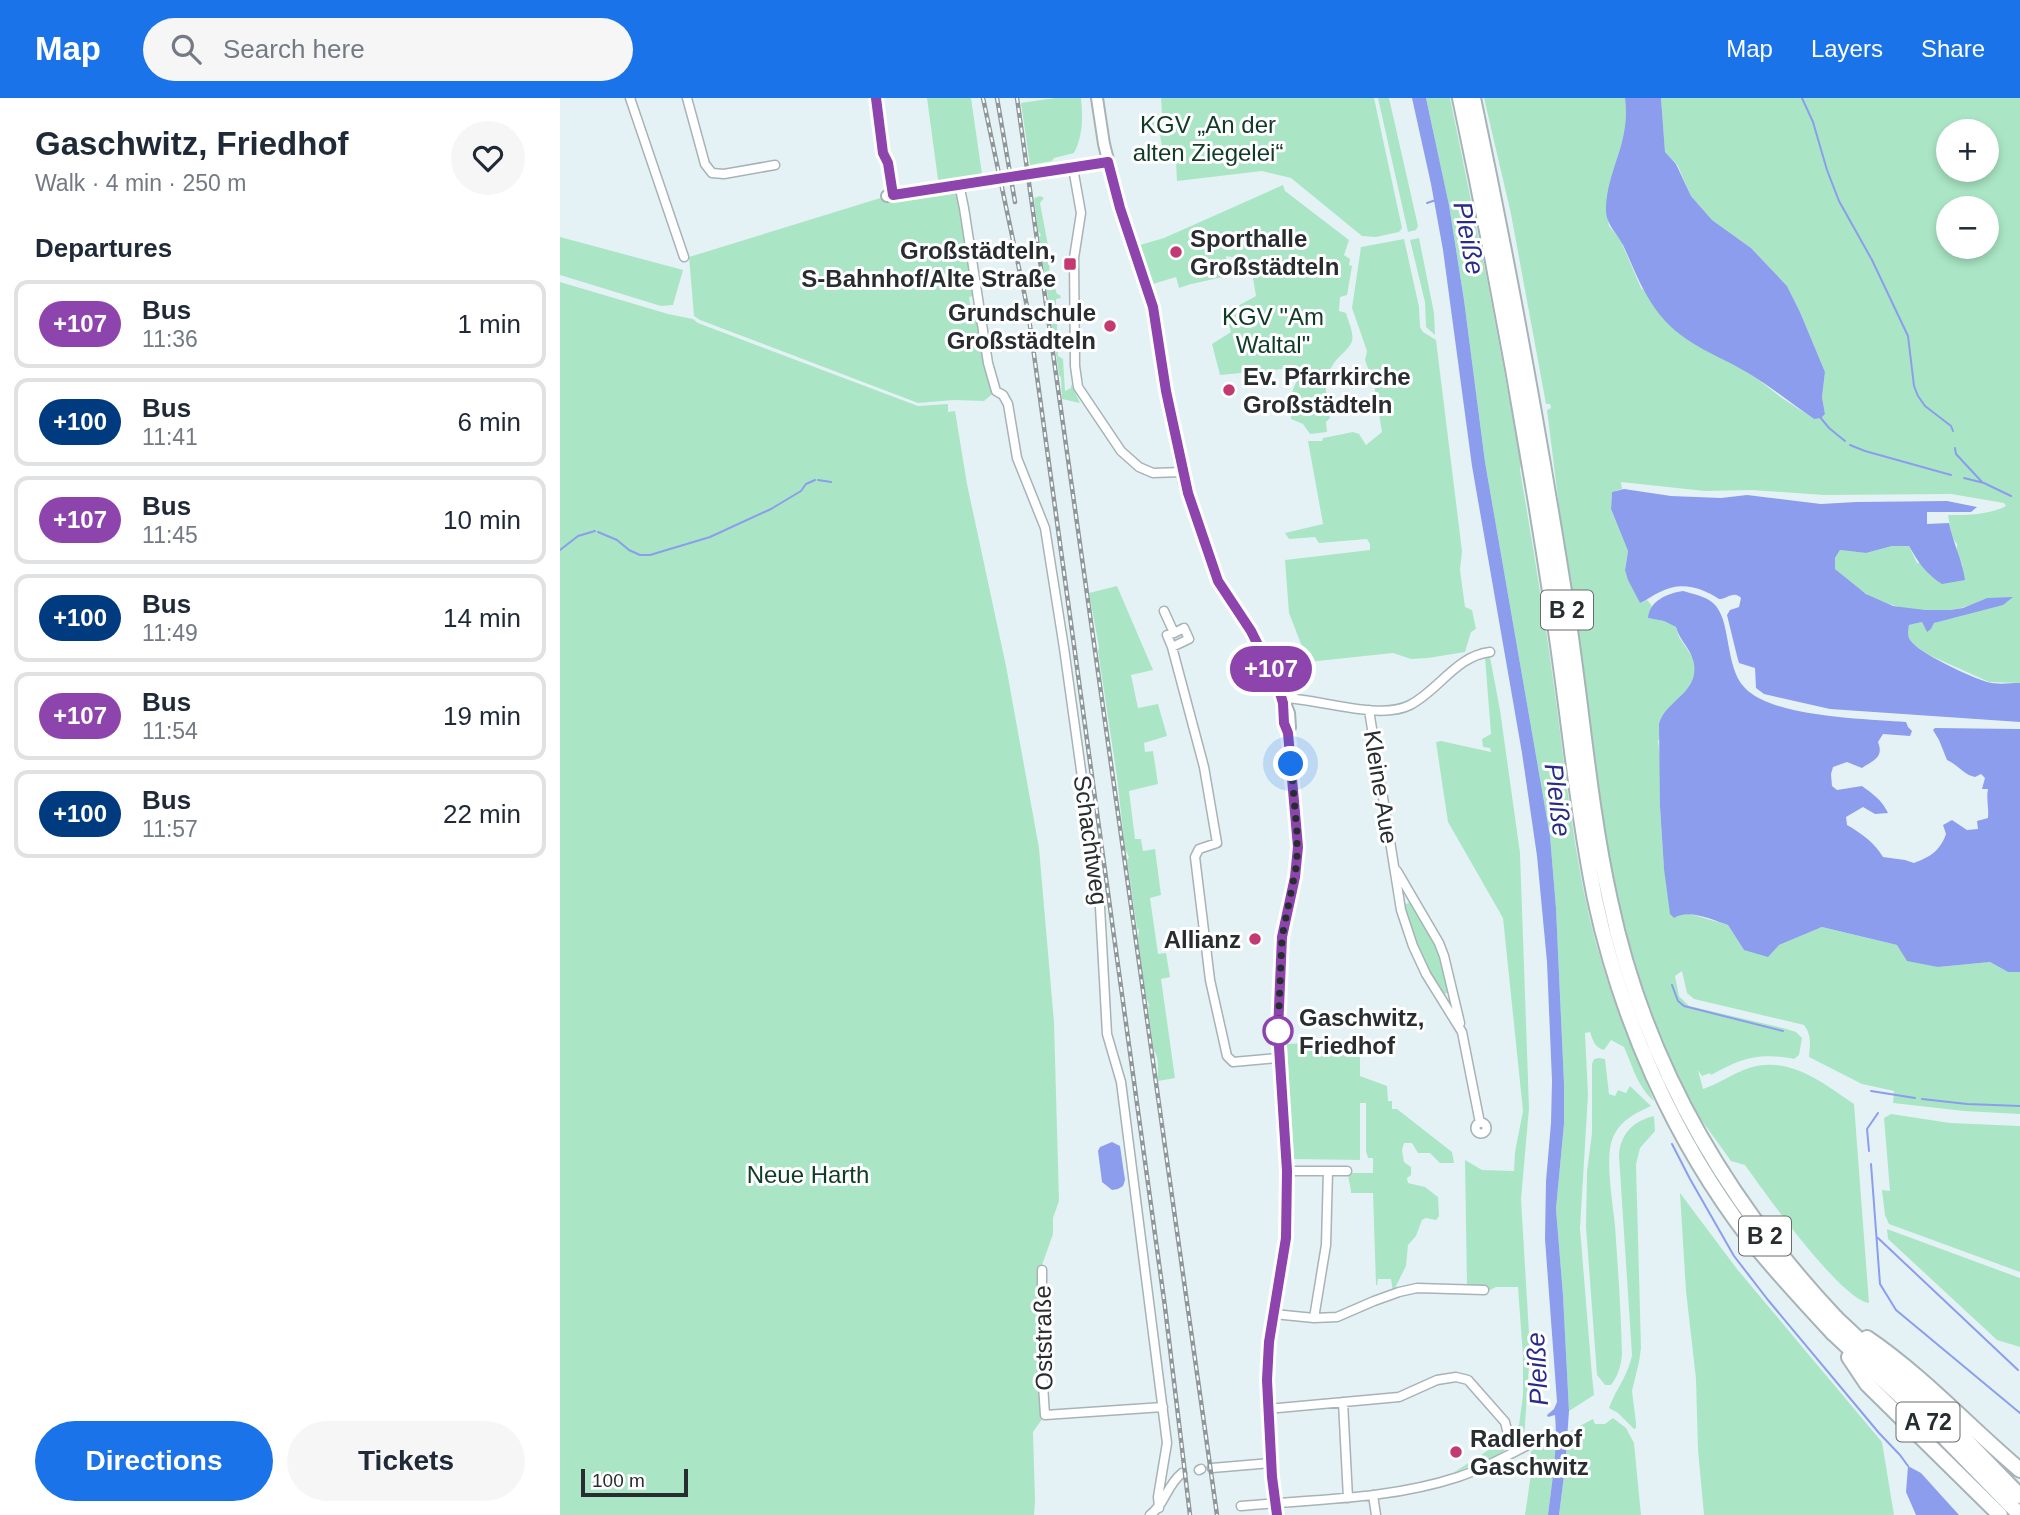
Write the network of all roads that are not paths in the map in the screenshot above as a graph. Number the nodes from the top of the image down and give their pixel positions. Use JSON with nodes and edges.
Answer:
{"nodes":[{"id":1,"x":631,"y":98,"type":"edge"},
{"id":2,"x":687,"y":98,"type":"edge"},
{"id":3,"x":1097,"y":98,"type":"edge"},
{"id":4,"x":1460,"y":98,"type":"edge"},
{"id":5,"x":1473,"y":98,"type":"edge"},
{"id":6,"x":883,"y":153,"type":"dead end"},
{"id":7,"x":1108,"y":162,"type":"junction"},
{"id":8,"x":775,"y":165,"type":"dead end"},
{"id":9,"x":1073,"y":168,"type":"junction"},
{"id":10,"x":959,"y":184,"type":"junction"},
{"id":11,"x":890,"y":195,"type":"joint"},
{"id":12,"x":684,"y":257,"type":"dead end"},
{"id":13,"x":1182,"y":472,"type":"junction"},
{"id":14,"x":1164,"y":611,"type":"dead end"},
{"id":15,"x":1174,"y":633,"type":"junction"},
{"id":16,"x":1172,"y":647,"type":"junction"},
{"id":17,"x":1490,"y":652,"type":"dead end"},
{"id":18,"x":1283,"y":700,"type":"junction"},
{"id":19,"x":1369,"y":710,"type":"junction"},
{"id":20,"x":1394,"y":865,"type":"junction"},
{"id":21,"x":1462,"y":1032,"type":"junction"},
{"id":22,"x":1278,"y":1058,"type":"junction"},
{"id":23,"x":1480,"y":1123,"type":"dead end"},
{"id":24,"x":1287,"y":1171,"type":"junction"},
{"id":25,"x":1328,"y":1171,"type":"junction"},
{"id":26,"x":1347,"y":1171,"type":"dead end"},
{"id":27,"x":1042,"y":1270,"type":"dead end"},
{"id":28,"x":1484,"y":1290,"type":"dead end"},
{"id":29,"x":1274,"y":1314,"type":"junction"},
{"id":30,"x":1314,"y":1318,"type":"junction"},
{"id":31,"x":1836,"y":1318,"type":"junction"},
{"id":32,"x":1833,"y":1333,"type":"junction"},
{"id":33,"x":1343,"y":1402,"type":"junction"},
{"id":34,"x":1163,"y":1407,"type":"junction"},
{"id":35,"x":1268,"y":1409,"type":"junction"},
{"id":36,"x":1507,"y":1430,"type":"dead end"},
{"id":37,"x":1526,"y":1446,"type":"dead end"},
{"id":38,"x":2002,"y":1455,"type":"junction"},
{"id":39,"x":1271,"y":1464,"type":"junction"},
{"id":40,"x":1212,"y":1468,"type":"dead end"},
{"id":41,"x":1955,"y":1469,"type":"junction"},
{"id":42,"x":2020,"y":1470,"type":"edge"},
{"id":43,"x":1182,"y":1473,"type":"dead end"},
{"id":44,"x":2020,"y":1476,"type":"edge"},
{"id":45,"x":1373,"y":1495,"type":"junction"},
{"id":46,"x":2020,"y":1496,"type":"edge"},
{"id":47,"x":1348,"y":1498,"type":"junction"},
{"id":48,"x":1275,"y":1503,"type":"junction"},
{"id":49,"x":1241,"y":1506,"type":"dead end"},
{"id":50,"x":1159,"y":1508,"type":"junction"},
{"id":51,"x":1150,"y":1515,"type":"edge"},
{"id":52,"x":1277,"y":1515,"type":"edge"},
{"id":53,"x":1376,"y":1515,"type":"edge"},
{"id":54,"x":1993,"y":1515,"type":"edge"},
{"id":55,"x":2000,"y":1515,"type":"edge"},
{"id":56,"x":2020,"y":1515,"type":"edge"}],
"edges":[{"from":1,"to":12,"type":"street"},
{"from":2,"to":8,"type":"street"},
{"from":3,"to":7,"type":"main road"},
{"from":4,"to":32,"type":"highway","number":"B 2"},
{"from":5,"to":31,"type":"highway","number":"B 2"},
{"from":6,"to":11,"type":"street"},
{"from":7,"to":9,"type":"main road"},
{"from":7,"to":13,"type":"main road"},
{"from":9,"to":10,"type":"main road"},
{"from":9,"to":13,"type":"street"},
{"from":10,"to":11,"type":"main road"},
{"from":10,"to":34,"type":"street","name":"Schachtweg"},
{"from":13,"to":18,"type":"main road"},
{"from":14,"to":15,"type":"street"},
{"from":15,"to":16,"type":"street"},
{"from":15,"to":16,"type":"street"},
{"from":16,"to":22,"type":"street"},
{"from":17,"to":19,"type":"street","name":"Kleine Aue"},
{"from":18,"to":19,"type":"street","name":"Kleine Aue"},
{"from":18,"to":22,"type":"main road"},
{"from":19,"to":20,"type":"street","name":"Kleine Aue"},
{"from":20,"to":21,"type":"street","name":"Kleine Aue"},
{"from":20,"to":21,"type":"street","name":"Kleine Aue"},
{"from":21,"to":23,"type":"street","name":"Kleine Aue"},
{"from":22,"to":24,"type":"main road"},
{"from":24,"to":25,"type":"street"},
{"from":24,"to":29,"type":"main road"},
{"from":25,"to":26,"type":"street"},
{"from":25,"to":30,"type":"street"},
{"from":27,"to":34,"type":"street","name":"Oststraße"},
{"from":28,"to":30,"type":"street"},
{"from":29,"to":30,"type":"street"},
{"from":29,"to":35,"type":"main road"},
{"from":31,"to":38,"type":"highway"},
{"from":31,"to":46,"type":"highway","number":"A 72"},
{"from":32,"to":41,"type":"highway"},
{"from":32,"to":56,"type":"highway","number":"A 72"},
{"from":33,"to":35,"type":"street"},
{"from":33,"to":36,"type":"street"},
{"from":33,"to":47,"type":"street"},
{"from":34,"to":50,"type":"street","name":"Schachtweg"},
{"from":35,"to":39,"type":"main road"},
{"from":37,"to":45,"type":"street"},
{"from":38,"to":42,"type":"highway"},
{"from":38,"to":44,"type":"highway"},
{"from":39,"to":40,"type":"street"},
{"from":39,"to":48,"type":"main road"},
{"from":41,"to":54,"type":"highway"},
{"from":41,"to":55,"type":"highway"},
{"from":43,"to":50,"type":"street"},
{"from":45,"to":47,"type":"street"},
{"from":45,"to":53,"type":"street"},
{"from":47,"to":48,"type":"street"},
{"from":48,"to":49,"type":"street"},
{"from":48,"to":52,"type":"main road"},
{"from":50,"to":51,"type":"street"}]}
